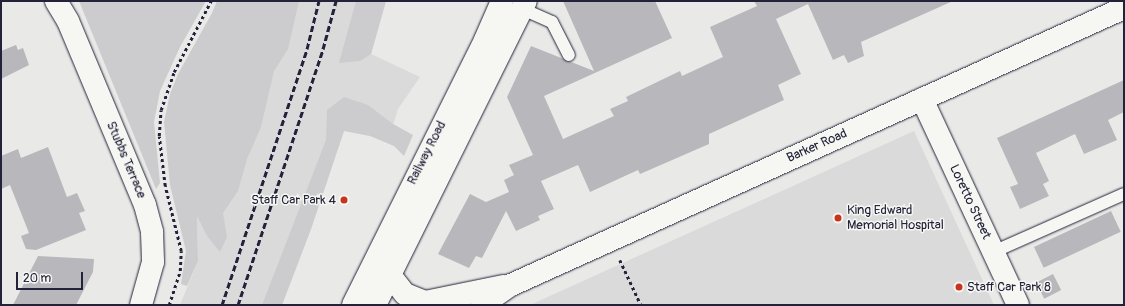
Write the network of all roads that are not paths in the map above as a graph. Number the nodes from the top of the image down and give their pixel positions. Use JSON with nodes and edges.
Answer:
{"nodes":[{"id":1,"x":56,"y":1,"type":"edge"},
{"id":2,"x":514,"y":3,"type":"edge"},
{"id":3,"x":1124,"y":8,"type":"edge"},
{"id":4,"x":65,"y":11,"type":"edge"},
{"id":5,"x":569,"y":55,"type":"dead end"},
{"id":6,"x":922,"y":99,"type":"junction"},
{"id":7,"x":1123,"y":198,"type":"edge"},
{"id":8,"x":993,"y":252,"type":"junction"},
{"id":9,"x":390,"y":275,"type":"junction"},
{"id":10,"x":511,"y":285,"type":"junction"},
{"id":11,"x":141,"y":305,"type":"edge"},
{"id":12,"x":353,"y":305,"type":"edge"},
{"id":13,"x":375,"y":305,"type":"edge"},
{"id":14,"x":482,"y":305,"type":"edge"},
{"id":15,"x":1018,"y":305,"type":"edge"}],
"edges":[{"from":1,"to":4,"type":"street","name":"Stubbs Terrace"},
{"from":2,"to":5,"type":"lane"},
{"from":2,"to":9,"type":"street","name":"Railway Road"},
{"from":2,"to":12,"type":"street","name":"Railway Road"},
{"from":3,"to":6,"type":"street","name":"Barker Road"},
{"from":4,"to":11,"type":"street","name":"Stubbs Terrace"},
{"from":6,"to":8,"type":"street","name":"Loretto Street"},
{"from":6,"to":10,"type":"street","name":"Barker Road"},
{"from":7,"to":8,"type":"lane"},
{"from":8,"to":15,"type":"street","name":"Loretto Street"},
{"from":9,"to":10,"type":"street","name":"Barker Road"},
{"from":9,"to":13,"type":"street","name":"Railway Road"},
{"from":10,"to":14,"type":"street","name":"Barker Road"}]}
